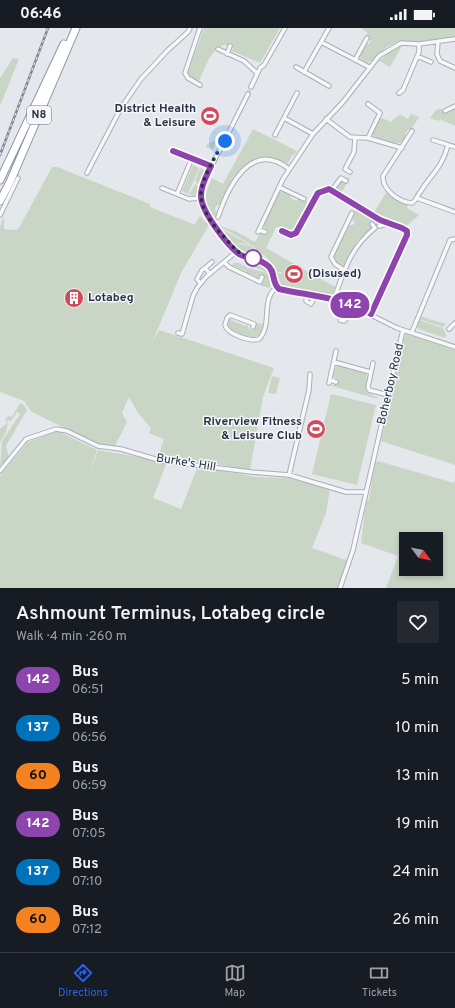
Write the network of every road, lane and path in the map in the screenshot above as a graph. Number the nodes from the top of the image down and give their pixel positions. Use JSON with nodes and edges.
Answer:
{"nodes":[{"id":1,"x":71,"y":28,"type":"edge"},
{"id":2,"x":76,"y":28,"type":"edge"},
{"id":3,"x":190,"y":28,"type":"edge"},
{"id":4,"x":200,"y":28,"type":"edge"},
{"id":5,"x":285,"y":28,"type":"edge"},
{"id":6,"x":329,"y":28,"type":"edge"},
{"id":7,"x":455,"y":40,"type":"edge"},
{"id":8,"x":438,"y":41,"type":"junction"},
{"id":9,"x":321,"y":42,"type":"junction"},
{"id":10,"x":370,"y":44,"type":"dead end"},
{"id":11,"x":419,"y":44,"type":"junction"},
{"id":12,"x":230,"y":46,"type":"dead end"},
{"id":13,"x":218,"y":49,"type":"dead end"},
{"id":14,"x":227,"y":54,"type":"junction"},
{"id":15,"x":417,"y":56,"type":"junction"},
{"id":16,"x":355,"y":60,"type":"junction"},
{"id":17,"x":431,"y":62,"type":"dead end"},
{"id":18,"x":296,"y":67,"type":"dead end"},
{"id":19,"x":369,"y":68,"type":"junction"},
{"id":20,"x":455,"y":68,"type":"edge"},
{"id":21,"x":304,"y":72,"type":"junction"},
{"id":22,"x":257,"y":73,"type":"junction"},
{"id":23,"x":200,"y":85,"type":"dead end"},
{"id":24,"x":329,"y":86,"type":"dead end"},
{"id":25,"x":251,"y":87,"type":"tunnel mouth"},
{"id":26,"x":297,"y":93,"type":"dead end"},
{"id":27,"x":399,"y":93,"type":"dead end"},
{"id":28,"x":248,"y":94,"type":"tunnel mouth"},
{"id":29,"x":368,"y":104,"type":"dead end"},
{"id":30,"x":455,"y":106,"type":"edge"},
{"id":31,"x":445,"y":111,"type":"dead end"},
{"id":32,"x":284,"y":118,"type":"junction"},
{"id":33,"x":326,"y":119,"type":"junction"},
{"id":34,"x":412,"y":131,"type":"dead end"},
{"id":35,"x":230,"y":132,"type":"dead end"},
{"id":36,"x":312,"y":134,"type":"junction"},
{"id":37,"x":275,"y":135,"type":"dead end"},
{"id":38,"x":355,"y":138,"type":"junction"},
{"id":39,"x":368,"y":138,"type":"junction"},
{"id":40,"x":226,"y":139,"type":"dead end"},
{"id":41,"x":433,"y":140,"type":"dead end"},
{"id":42,"x":448,"y":145,"type":"junction"},
{"id":43,"x":455,"y":147,"type":"edge"},
{"id":44,"x":402,"y":148,"type":"junction"},
{"id":45,"x":173,"y":151,"type":"dead end"},
{"id":46,"x":192,"y":158,"type":"junction"},
{"id":47,"x":211,"y":166,"type":"junction"},
{"id":48,"x":289,"y":168,"type":"junction"},
{"id":49,"x":350,"y":172,"type":"dead end"},
{"id":50,"x":87,"y":173,"type":"dead end"},
{"id":51,"x":18,"y":178,"type":"dead end"},
{"id":52,"x":0,"y":180,"type":"edge"},
{"id":53,"x":346,"y":181,"type":"dead end"},
{"id":54,"x":279,"y":187,"type":"junction"},
{"id":55,"x":162,"y":188,"type":"dead end"},
{"id":56,"x":332,"y":190,"type":"junction"},
{"id":57,"x":177,"y":194,"type":"junction"},
{"id":58,"x":296,"y":195,"type":"junction"},
{"id":59,"x":201,"y":198,"type":"junction"},
{"id":60,"x":417,"y":198,"type":"junction"},
{"id":61,"x":304,"y":199,"type":"dead end"},
{"id":62,"x":293,"y":200,"type":"dead end"},
{"id":63,"x":0,"y":201,"type":"edge"},
{"id":64,"x":1,"y":211,"type":"edge"},
{"id":65,"x":455,"y":212,"type":"edge"},
{"id":66,"x":352,"y":213,"type":"dead end"},
{"id":67,"x":0,"y":215,"type":"edge"},
{"id":68,"x":218,"y":217,"type":"dead end"},
{"id":69,"x":349,"y":220,"type":"junction"},
{"id":70,"x":385,"y":222,"type":"junction"},
{"id":71,"x":354,"y":223,"type":"dead end"},
{"id":72,"x":372,"y":224,"type":"dead end"},
{"id":73,"x":379,"y":226,"type":"dead end"},
{"id":74,"x":282,"y":231,"type":"dead end"},
{"id":75,"x":266,"y":232,"type":"dead end"},
{"id":76,"x":455,"y":239,"type":"edge"},
{"id":77,"x":236,"y":252,"type":"junction"},
{"id":78,"x":212,"y":262,"type":"dead end"},
{"id":79,"x":225,"y":263,"type":"junction"},
{"id":80,"x":205,"y":268,"type":"junction"},
{"id":81,"x":344,"y":270,"type":"junction"},
{"id":82,"x":210,"y":274,"type":"junction"},
{"id":83,"x":262,"y":277,"type":"dead end"},
{"id":84,"x":200,"y":283,"type":"junction"},
{"id":85,"x":277,"y":287,"type":"junction"},
{"id":86,"x":307,"y":294,"type":"junction"},
{"id":87,"x":315,"y":296,"type":"junction"},
{"id":88,"x":334,"y":300,"type":"junction"},
{"id":89,"x":351,"y":305,"type":"junction"},
{"id":90,"x":371,"y":314,"type":"junction"},
{"id":91,"x":340,"y":320,"type":"dead end"},
{"id":92,"x":455,"y":323,"type":"edge"},
{"id":93,"x":252,"y":327,"type":"dead end"},
{"id":94,"x":449,"y":329,"type":"dead end"},
{"id":95,"x":403,"y":330,"type":"junction"},
{"id":96,"x":412,"y":332,"type":"junction"},
{"id":97,"x":178,"y":333,"type":"dead end"},
{"id":98,"x":455,"y":347,"type":"edge"},
{"id":99,"x":336,"y":351,"type":"dead end"},
{"id":100,"x":334,"y":362,"type":"junction"},
{"id":101,"x":372,"y":364,"type":"dead end"},
{"id":102,"x":370,"y":372,"type":"junction"},
{"id":103,"x":310,"y":374,"type":"dead end"},
{"id":104,"x":336,"y":382,"type":"dead end"},
{"id":105,"x":388,"y":395,"type":"junction"},
{"id":106,"x":0,"y":471,"type":"edge"},
{"id":107,"x":289,"y":475,"type":"junction"},
{"id":108,"x":366,"y":492,"type":"junction"},
{"id":109,"x":340,"y":588,"type":"edge"}],
"edges":[{"from":1,"to":52,"type":"highway","number":"N8"},
{"from":2,"to":63,"type":"highway","number":"N8"},
{"from":3,"to":50,"type":"street"},
{"from":4,"to":23,"type":"street"},
{"from":5,"to":22,"type":"street"},
{"from":6,"to":9,"type":"street"},
{"from":7,"to":8,"type":"street"},
{"from":8,"to":11,"type":"street"},
{"from":8,"to":20,"type":"street"},
{"from":9,"to":16,"type":"street"},
{"from":9,"to":21,"type":"street"},
{"from":10,"to":16,"type":"street"},
{"from":11,"to":15,"type":"street"},
{"from":11,"to":19,"type":"street"},
{"from":12,"to":14,"type":"street"},
{"from":13,"to":14,"type":"street"},
{"from":14,"to":22,"type":"street"},
{"from":15,"to":17,"type":"street"},
{"from":15,"to":27,"type":"street"},
{"from":16,"to":19,"type":"street"},
{"from":18,"to":21,"type":"street"},
{"from":19,"to":33,"type":"street"},
{"from":21,"to":24,"type":"street"},
{"from":22,"to":25,"type":"street"},
{"from":26,"to":32,"type":"street"},
{"from":28,"to":35,"type":"street"},
{"from":29,"to":39,"type":"street"},
{"from":30,"to":31,"type":"street"},
{"from":32,"to":36,"type":"street"},
{"from":32,"to":37,"type":"street"},
{"from":33,"to":36,"type":"street"},
{"from":33,"to":38,"type":"street"},
{"from":34,"to":44,"type":"street"},
{"from":36,"to":48,"type":"street"},
{"from":38,"to":39,"type":"street"},
{"from":38,"to":49,"type":"street"},
{"from":39,"to":44,"type":"street"},
{"from":40,"to":47,"type":"street"},
{"from":41,"to":42,"type":"street"},
{"from":42,"to":43,"type":"street"},
{"from":42,"to":60,"type":"street"},
{"from":44,"to":60,"type":"street"},
{"from":45,"to":46,"type":"street"},
{"from":46,"to":47,"type":"street"},
{"from":46,"to":57,"type":"street"},
{"from":47,"to":59,"type":"street"},
{"from":48,"to":54,"type":"street"},
{"from":48,"to":68,"type":"street"},
{"from":51,"to":64,"type":"street"},
{"from":53,"to":56,"type":"street"},
{"from":54,"to":58,"type":"street"},
{"from":54,"to":75,"type":"street"},
{"from":55,"to":57,"type":"street"},
{"from":56,"to":70,"type":"street"},
{"from":56,"to":74,"type":"street"},
{"from":57,"to":59,"type":"street"},
{"from":58,"to":61,"type":"street"},
{"from":58,"to":62,"type":"street"},
{"from":59,"to":77,"type":"street"},
{"from":60,"to":65,"type":"street"},
{"from":64,"to":67,"type":"street"},
{"from":66,"to":69,"type":"street"},
{"from":69,"to":71,"type":"street"},
{"from":69,"to":81,"type":"street"},
{"from":70,"to":73,"type":"street"},
{"from":70,"to":90,"type":"street"},
{"from":72,"to":81,"type":"street"},
{"from":76,"to":96,"type":"street"},
{"from":77,"to":79,"type":"street"},
{"from":77,"to":85,"type":"street"},
{"from":78,"to":80,"type":"street"},
{"from":79,"to":82,"type":"street"},
{"from":79,"to":83,"type":"street"},
{"from":80,"to":82,"type":"street"},
{"from":80,"to":84,"type":"street"},
{"from":81,"to":88,"type":"street"},
{"from":82,"to":84,"type":"street"},
{"from":84,"to":97,"type":"street"},
{"from":85,"to":86,"type":"street"},
{"from":85,"to":93,"type":"street"},
{"from":86,"to":87,"type":"street"},
{"from":86,"to":87,"type":"street"},
{"from":87,"to":88,"type":"street"},
{"from":88,"to":89,"type":"street"},
{"from":89,"to":90,"type":"street"},
{"from":89,"to":91,"type":"street"},
{"from":90,"to":95,"type":"street"},
{"from":92,"to":94,"type":"street"},
{"from":95,"to":96,"type":"street","name":"Boherboy Road"},
{"from":95,"to":105,"type":"street","name":"Boherboy Road"},
{"from":96,"to":98,"type":"street","name":"Boherboy Road"},
{"from":99,"to":100,"type":"street"},
{"from":100,"to":102,"type":"street"},
{"from":100,"to":104,"type":"street"},
{"from":101,"to":102,"type":"street"},
{"from":102,"to":105,"type":"street"},
{"from":103,"to":107,"type":"street"},
{"from":105,"to":108,"type":"street","name":"Boherboy Road"},
{"from":106,"to":107,"type":"street","name":"Burke's Hill"},
{"from":107,"to":108,"type":"street","name":"Burke's Hill"},
{"from":108,"to":109,"type":"street","name":"Boherboy Road"}]}
